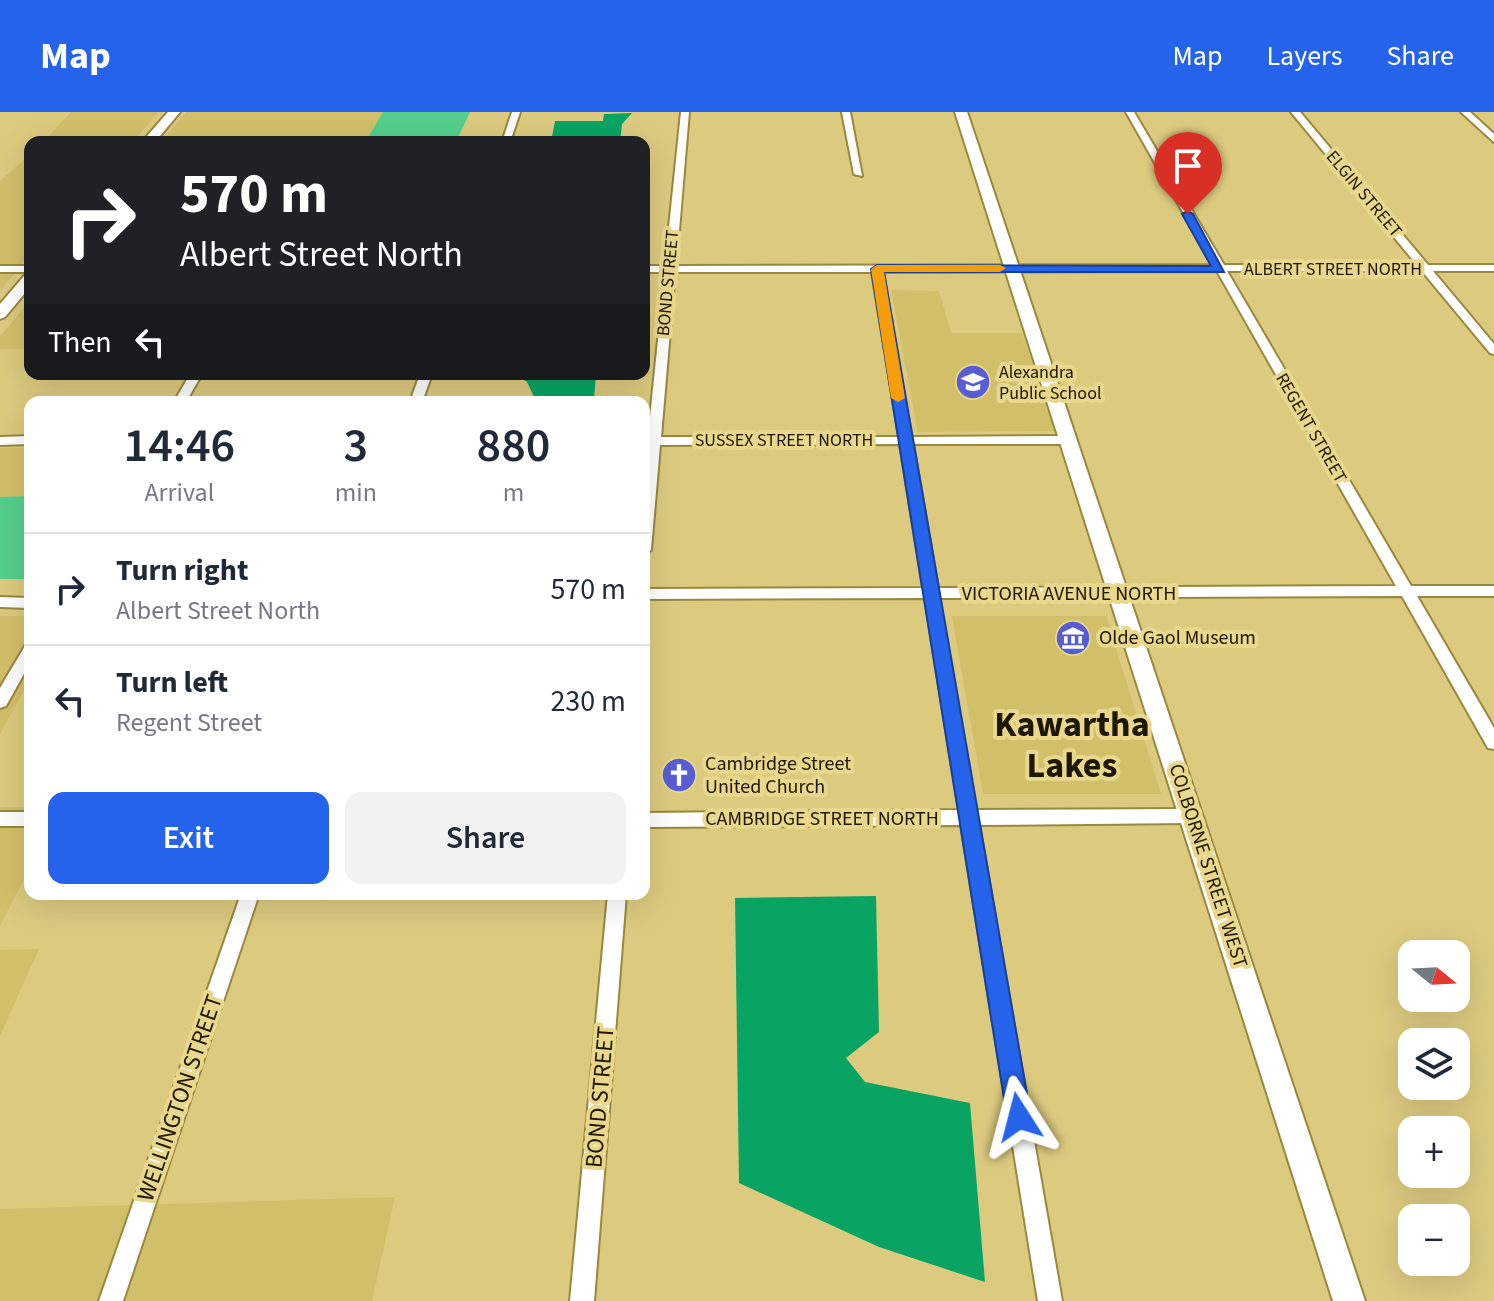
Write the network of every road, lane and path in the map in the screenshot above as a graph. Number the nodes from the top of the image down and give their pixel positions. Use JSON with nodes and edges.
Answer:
{"nodes":[{"id":1,"x":174,"y":112,"type":"edge"},
{"id":2,"x":516,"y":112,"type":"edge"},
{"id":3,"x":685,"y":112,"type":"edge"},
{"id":4,"x":846,"y":112,"type":"edge"},
{"id":5,"x":961,"y":112,"type":"edge"},
{"id":6,"x":1130,"y":112,"type":"edge"},
{"id":7,"x":1295,"y":112,"type":"edge"},
{"id":8,"x":1465,"y":112,"type":"edge"},
{"id":9,"x":153,"y":136,"type":"edge"},
{"id":10,"x":508,"y":136,"type":"edge"},
{"id":11,"x":1494,"y":139,"type":"edge"},
{"id":12,"x":859,"y":174,"type":"dead end"},
{"id":13,"x":1012,"y":268,"type":"junction"},
{"id":14,"x":1425,"y":268,"type":"junction"},
{"id":15,"x":1494,"y":268,"type":"edge"},
{"id":16,"x":0,"y":269,"type":"edge"},
{"id":17,"x":24,"y":269,"type":"edge"},
{"id":18,"x":650,"y":269,"type":"edge"},
{"id":19,"x":669,"y":269,"type":"junction"},
{"id":20,"x":877,"y":269,"type":"junction"},
{"id":21,"x":1219,"y":270,"type":"junction"},
{"id":22,"x":24,"y":285,"type":"edge"},
{"id":23,"x":0,"y":314,"type":"edge"},
{"id":24,"x":1494,"y":351,"type":"edge"},
{"id":25,"x":650,"y":432,"type":"edge"},
{"id":26,"x":24,"y":440,"type":"edge"},
{"id":27,"x":905,"y":440,"type":"junction"},
{"id":28,"x":1069,"y":440,"type":"junction"},
{"id":29,"x":0,"y":441,"type":"edge"},
{"id":30,"x":650,"y":441,"type":"edge"},
{"id":31,"x":1494,"y":591,"type":"edge"},
{"id":32,"x":0,"y":592,"type":"edge"},
{"id":33,"x":24,"y":592,"type":"edge"},
{"id":34,"x":650,"y":594,"type":"edge"},
{"id":35,"x":1408,"y":596,"type":"junction"},
{"id":36,"x":1120,"y":598,"type":"junction"},
{"id":37,"x":930,"y":599,"type":"junction"},
{"id":38,"x":1494,"y":599,"type":"edge"},
{"id":39,"x":788,"y":600,"type":"junction"},
{"id":40,"x":0,"y":602,"type":"edge"},
{"id":41,"x":24,"y":603,"type":"edge"},
{"id":42,"x":650,"y":605,"type":"edge"},
{"id":43,"x":24,"y":660,"type":"edge"},
{"id":44,"x":0,"y":702,"type":"edge"},
{"id":45,"x":1494,"y":743,"type":"edge"},
{"id":46,"x":1191,"y":816,"type":"junction"},
{"id":47,"x":0,"y":819,"type":"edge"},
{"id":48,"x":24,"y":819,"type":"edge"},
{"id":49,"x":970,"y":819,"type":"junction"},
{"id":50,"x":650,"y":820,"type":"edge"},
{"id":51,"x":248,"y":900,"type":"edge"},
{"id":52,"x":616,"y":900,"type":"edge"},
{"id":53,"x":111,"y":1301,"type":"edge"},
{"id":54,"x":582,"y":1301,"type":"edge"},
{"id":55,"x":1050,"y":1301,"type":"edge"},
{"id":56,"x":1349,"y":1301,"type":"edge"}],
"edges":[{"from":1,"to":9,"type":"main road"},
{"from":2,"to":10,"type":"street"},
{"from":3,"to":19,"type":"street","name":"BOND STREET"},
{"from":4,"to":12,"type":"street"},
{"from":5,"to":13,"type":"main road","name":"COLBORNE STREET WEST"},
{"from":6,"to":21,"type":"street","name":"REGENT STREET"},
{"from":7,"to":14,"type":"street","name":"ELGIN STREET"},
{"from":8,"to":11,"type":"street"},
{"from":13,"to":20,"type":"street","name":"ALBERT STREET NORTH"},
{"from":13,"to":21,"type":"street","name":"ALBERT STREET NORTH"},
{"from":13,"to":28,"type":"main road","name":"COLBORNE STREET WEST"},
{"from":14,"to":15,"type":"street","name":"ALBERT STREET NORTH"},
{"from":14,"to":21,"type":"street","name":"ALBERT STREET NORTH"},
{"from":14,"to":24,"type":"street","name":"ELGIN STREET"},
{"from":16,"to":17,"type":"street"},
{"from":18,"to":19,"type":"street","name":"ALBERT STREET NORTH"},
{"from":19,"to":20,"type":"street","name":"ALBERT STREET NORTH"},
{"from":19,"to":25,"type":"street","name":"BOND STREET"},
{"from":20,"to":27,"type":"street"},
{"from":21,"to":35,"type":"street","name":"REGENT STREET"},
{"from":22,"to":23,"type":"main road"},
{"from":26,"to":29,"type":"street"},
{"from":27,"to":28,"type":"street","name":"SUSSEX STREET NORTH"},
{"from":27,"to":30,"type":"street","name":"SUSSEX STREET NORTH"},
{"from":27,"to":37,"type":"street"},
{"from":28,"to":36,"type":"main road","name":"COLBORNE STREET WEST"},
{"from":31,"to":35,"type":"street","name":"VICTORIA AVENUE NORTH"},
{"from":32,"to":33,"type":"street"},
{"from":34,"to":39,"type":"street","name":"VICTORIA AVENUE NORTH"},
{"from":35,"to":36,"type":"street","name":"VICTORIA AVENUE NORTH"},
{"from":35,"to":38,"type":"street","name":"VICTORIA AVENUE NORTH"},
{"from":35,"to":45,"type":"street","name":"REGENT STREET"},
{"from":36,"to":37,"type":"street","name":"VICTORIA AVENUE NORTH"},
{"from":36,"to":46,"type":"main road","name":"COLBORNE STREET WEST"},
{"from":37,"to":39,"type":"street","name":"VICTORIA AVENUE NORTH"},
{"from":37,"to":49,"type":"street"},
{"from":39,"to":42,"type":"street","name":"VICTORIA AVENUE NORTH"},
{"from":40,"to":41,"type":"street"},
{"from":43,"to":44,"type":"street"},
{"from":46,"to":49,"type":"street","name":"CAMBRIDGE STREET NORTH"},
{"from":46,"to":56,"type":"main road","name":"COLBORNE STREET WEST"},
{"from":47,"to":48,"type":"street"},
{"from":49,"to":50,"type":"street","name":"CAMBRIDGE STREET NORTH"},
{"from":49,"to":55,"type":"street"},
{"from":51,"to":53,"type":"street","name":"WELLINGTON STREET"},
{"from":52,"to":54,"type":"street","name":"BOND STREET"}]}
